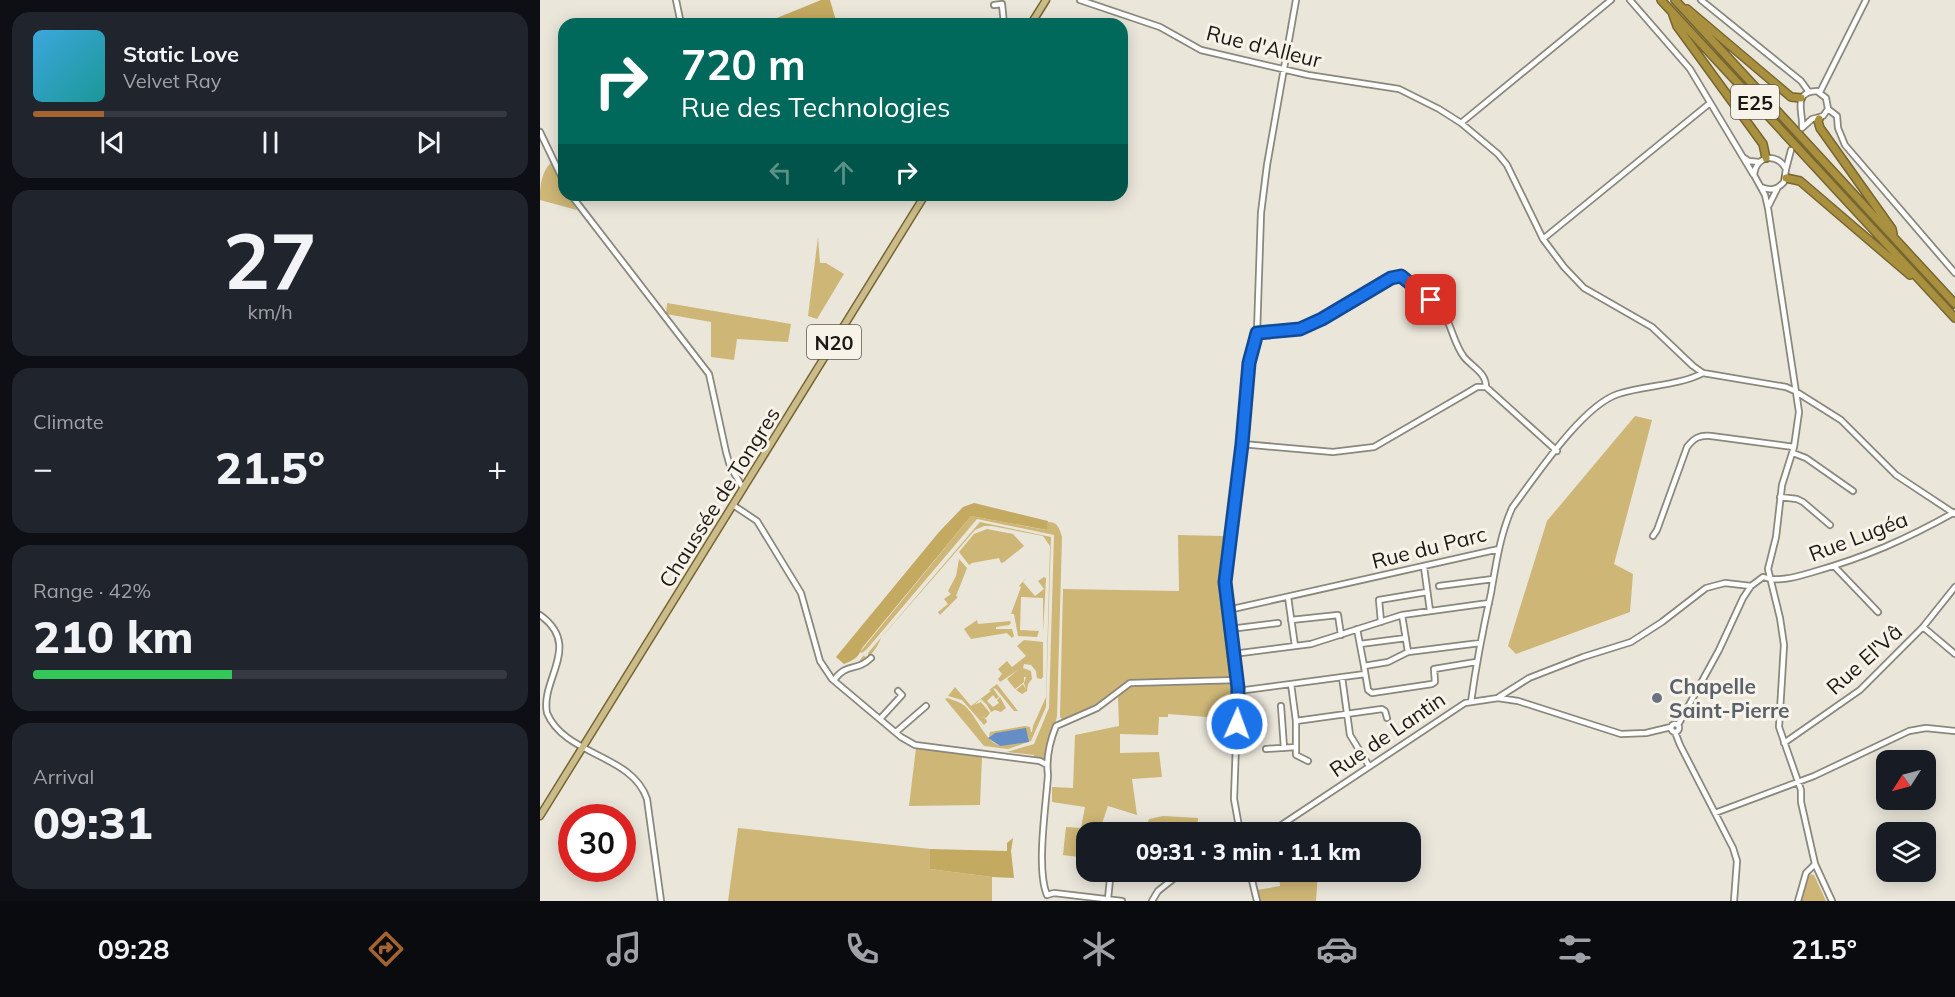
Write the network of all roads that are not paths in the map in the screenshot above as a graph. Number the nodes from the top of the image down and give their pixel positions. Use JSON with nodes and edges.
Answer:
{"nodes":[{"id":1,"x":676,"y":0,"type":"edge"},
{"id":2,"x":1046,"y":0,"type":"edge"},
{"id":3,"x":1080,"y":0,"type":"edge"},
{"id":4,"x":1296,"y":0,"type":"edge"},
{"id":5,"x":1611,"y":0,"type":"edge"},
{"id":6,"x":1630,"y":0,"type":"edge"},
{"id":7,"x":1661,"y":0,"type":"edge"},
{"id":8,"x":1701,"y":0,"type":"edge"},
{"id":9,"x":1866,"y":0,"type":"edge"},
{"id":10,"x":1676,"y":2,"type":"edge"},
{"id":11,"x":994,"y":5,"type":"dead end"},
{"id":12,"x":1670,"y":10,"type":"junction"},
{"id":13,"x":680,"y":18,"type":"edge"},
{"id":14,"x":1003,"y":18,"type":"edge"},
{"id":15,"x":1035,"y":18,"type":"edge"},
{"id":16,"x":1283,"y":69,"type":"junction"},
{"id":17,"x":1809,"y":92,"type":"junction"},
{"id":18,"x":1820,"y":92,"type":"junction"},
{"id":19,"x":1801,"y":98,"type":"junction"},
{"id":20,"x":1710,"y":103,"type":"junction"},
{"id":21,"x":1828,"y":109,"type":"junction"},
{"id":22,"x":1803,"y":114,"type":"junction"},
{"id":23,"x":1815,"y":119,"type":"junction"},
{"id":24,"x":1461,"y":123,"type":"junction"},
{"id":25,"x":540,"y":132,"type":"edge"},
{"id":26,"x":1741,"y":156,"type":"junction"},
{"id":27,"x":1762,"y":160,"type":"junction"},
{"id":28,"x":1779,"y":160,"type":"junction"},
{"id":29,"x":1786,"y":169,"type":"junction"},
{"id":30,"x":558,"y":170,"type":"edge"},
{"id":31,"x":1754,"y":175,"type":"junction"},
{"id":32,"x":1786,"y":178,"type":"junction"},
{"id":33,"x":1761,"y":187,"type":"junction"},
{"id":34,"x":1777,"y":188,"type":"junction"},
{"id":35,"x":576,"y":201,"type":"edge"},
{"id":36,"x":922,"y":201,"type":"edge"},
{"id":37,"x":1768,"y":208,"type":"junction"},
{"id":38,"x":1893,"y":237,"type":"junction"},
{"id":39,"x":1543,"y":239,"type":"junction"},
{"id":40,"x":1955,"y":273,"type":"edge"},
{"id":41,"x":1955,"y":304,"type":"edge"},
{"id":42,"x":1955,"y":320,"type":"edge"},
{"id":43,"x":1257,"y":333,"type":"junction"},
{"id":44,"x":1703,"y":373,"type":"junction"},
{"id":45,"x":1486,"y":387,"type":"junction"},
{"id":46,"x":1795,"y":391,"type":"junction"},
{"id":47,"x":1242,"y":444,"type":"junction"},
{"id":48,"x":1794,"y":450,"type":"junction"},
{"id":49,"x":1557,"y":451,"type":"junction"},
{"id":50,"x":743,"y":488,"type":"junction"},
{"id":51,"x":1853,"y":491,"type":"dead end"},
{"id":52,"x":1780,"y":497,"type":"junction"},
{"id":53,"x":733,"y":506,"type":"junction"},
{"id":54,"x":1955,"y":513,"type":"edge"},
{"id":55,"x":1830,"y":525,"type":"dead end"},
{"id":56,"x":1653,"y":536,"type":"dead end"},
{"id":57,"x":1499,"y":549,"type":"junction"},
{"id":58,"x":1834,"y":566,"type":"junction"},
{"id":59,"x":1424,"y":567,"type":"junction"},
{"id":60,"x":1493,"y":579,"type":"junction"},
{"id":61,"x":1770,"y":580,"type":"junction"},
{"id":62,"x":1439,"y":586,"type":"dead end"},
{"id":63,"x":1751,"y":586,"type":"junction"},
{"id":64,"x":1955,"y":587,"type":"edge"},
{"id":65,"x":1428,"y":592,"type":"junction"},
{"id":66,"x":1288,"y":597,"type":"junction"},
{"id":67,"x":1489,"y":603,"type":"junction"},
{"id":68,"x":1228,"y":610,"type":"junction"},
{"id":69,"x":1430,"y":611,"type":"junction"},
{"id":70,"x":1878,"y":612,"type":"dead end"},
{"id":71,"x":540,"y":615,"type":"edge"},
{"id":72,"x":1402,"y":615,"type":"junction"},
{"id":73,"x":1292,"y":620,"type":"junction"},
{"id":74,"x":1381,"y":622,"type":"junction"},
{"id":75,"x":1278,"y":623,"type":"dead end"},
{"id":76,"x":1923,"y":627,"type":"junction"},
{"id":77,"x":1230,"y":629,"type":"junction"},
{"id":78,"x":1357,"y":629,"type":"junction"},
{"id":79,"x":1341,"y":635,"type":"junction"},
{"id":80,"x":1406,"y":638,"type":"junction"},
{"id":81,"x":1480,"y":643,"type":"junction"},
{"id":82,"x":1360,"y":644,"type":"junction"},
{"id":83,"x":1294,"y":646,"type":"junction"},
{"id":84,"x":1408,"y":652,"type":"junction"},
{"id":85,"x":1233,"y":654,"type":"junction"},
{"id":86,"x":1955,"y":654,"type":"edge"},
{"id":87,"x":871,"y":658,"type":"dead end"},
{"id":88,"x":1476,"y":662,"type":"junction"},
{"id":89,"x":1364,"y":666,"type":"junction"},
{"id":90,"x":1365,"y":674,"type":"junction"},
{"id":91,"x":1342,"y":677,"type":"junction"},
{"id":92,"x":834,"y":680,"type":"junction"},
{"id":93,"x":1237,"y":680,"type":"junction"},
{"id":94,"x":1292,"y":684,"type":"junction"},
{"id":95,"x":898,"y":691,"type":"dead end"},
{"id":96,"x":1238,"y":691,"type":"junction"},
{"id":97,"x":1498,"y":698,"type":"junction"},
{"id":98,"x":1471,"y":702,"type":"junction"},
{"id":99,"x":926,"y":706,"type":"dead end"},
{"id":100,"x":1281,"y":706,"type":"dead end"},
{"id":101,"x":1347,"y":714,"type":"junction"},
{"id":102,"x":1387,"y":718,"type":"dead end"},
{"id":103,"x":880,"y":719,"type":"junction"},
{"id":104,"x":1296,"y":721,"type":"junction"},
{"id":105,"x":1673,"y":730,"type":"junction"},
{"id":106,"x":1955,"y":731,"type":"edge"},
{"id":107,"x":896,"y":732,"type":"junction"},
{"id":108,"x":1784,"y":743,"type":"junction"},
{"id":109,"x":583,"y":747,"type":"junction"},
{"id":110,"x":1296,"y":747,"type":"junction"},
{"id":111,"x":1284,"y":748,"type":"junction"},
{"id":112,"x":1266,"y":749,"type":"dead end"},
{"id":113,"x":1308,"y":761,"type":"dead end"},
{"id":114,"x":1047,"y":765,"type":"junction"},
{"id":115,"x":1369,"y":766,"type":"junction"},
{"id":116,"x":1797,"y":782,"type":"junction"},
{"id":117,"x":1715,"y":813,"type":"junction"},
{"id":118,"x":540,"y":816,"type":"edge"},
{"id":119,"x":1238,"y":822,"type":"edge"},
{"id":120,"x":1286,"y":822,"type":"edge"},
{"id":121,"x":1815,"y":864,"type":"junction"},
{"id":122,"x":1110,"y":882,"type":"edge"},
{"id":123,"x":1169,"y":882,"type":"edge"},
{"id":124,"x":1252,"y":882,"type":"edge"},
{"id":125,"x":1047,"y":895,"type":"junction"},
{"id":126,"x":1096,"y":899,"type":"edge"},
{"id":127,"x":1108,"y":899,"type":"junction"},
{"id":128,"x":662,"y":901,"type":"edge"},
{"id":129,"x":1044,"y":901,"type":"edge"},
{"id":130,"x":1122,"y":901,"type":"edge"},
{"id":131,"x":1152,"y":901,"type":"edge"},
{"id":132,"x":1257,"y":901,"type":"edge"},
{"id":133,"x":1734,"y":901,"type":"edge"},
{"id":134,"x":1798,"y":901,"type":"edge"},
{"id":135,"x":1832,"y":901,"type":"edge"}],
"edges":[{"from":1,"to":13,"type":"street"},
{"from":2,"to":15,"type":"main road"},
{"from":3,"to":16,"type":"street","name":"Rue d'Alleur"},
{"from":4,"to":16,"type":"street"},
{"from":5,"to":24,"type":"street"},
{"from":6,"to":20,"type":"street"},
{"from":7,"to":12,"type":"highway","number":"E25"},
{"from":8,"to":17,"type":"street"},
{"from":9,"to":18,"type":"street"},
{"from":10,"to":19,"type":"highway"},
{"from":10,"to":38,"type":"highway","number":"E25"},
{"from":11,"to":14,"type":"street"},
{"from":12,"to":27,"type":"highway"},
{"from":12,"to":42,"type":"highway","number":"E25"},
{"from":16,"to":24,"type":"street","name":"Rue d'Alleur"},
{"from":16,"to":43,"type":"street"},
{"from":17,"to":18,"type":"street"},
{"from":17,"to":19,"type":"street"},
{"from":18,"to":21,"type":"street"},
{"from":19,"to":22,"type":"street"},
{"from":20,"to":26,"type":"street"},
{"from":20,"to":39,"type":"street"},
{"from":21,"to":23,"type":"street"},
{"from":21,"to":40,"type":"street"},
{"from":22,"to":23,"type":"street"},
{"from":22,"to":23,"type":"street"},
{"from":23,"to":38,"type":"highway"},
{"from":24,"to":39,"type":"street","name":"Rue d'Alleur"},
{"from":25,"to":30,"type":"street"},
{"from":26,"to":27,"type":"street"},
{"from":26,"to":31,"type":"street"},
{"from":27,"to":28,"type":"street"},
{"from":27,"to":31,"type":"street"},
{"from":28,"to":29,"type":"street"},
{"from":28,"to":29,"type":"street"},
{"from":29,"to":32,"type":"street"},
{"from":31,"to":33,"type":"street"},
{"from":32,"to":34,"type":"street"},
{"from":32,"to":42,"type":"highway"},
{"from":33,"to":34,"type":"street"},
{"from":33,"to":37,"type":"street"},
{"from":34,"to":37,"type":"street"},
{"from":35,"to":50,"type":"street"},
{"from":36,"to":50,"type":"main road","name":"Chaussée de Tongres","number":"N20"},
{"from":37,"to":46,"type":"street"},
{"from":38,"to":41,"type":"highway","number":"E25"},
{"from":39,"to":44,"type":"street","name":"Rue d'Alleur"},
{"from":43,"to":45,"type":"street"},
{"from":43,"to":47,"type":"street"},
{"from":44,"to":46,"type":"street"},
{"from":44,"to":49,"type":"street","name":"Rue du Parc"},
{"from":45,"to":47,"type":"street"},
{"from":45,"to":49,"type":"street"},
{"from":46,"to":48,"type":"street"},
{"from":46,"to":54,"type":"street"},
{"from":47,"to":68,"type":"street"},
{"from":48,"to":51,"type":"street"},
{"from":48,"to":52,"type":"street"},
{"from":48,"to":56,"type":"street"},
{"from":49,"to":57,"type":"street","name":"Rue du Parc"},
{"from":50,"to":53,"type":"main road","name":"Chaussée de Tongres","number":"N20"},
{"from":52,"to":55,"type":"street"},
{"from":52,"to":61,"type":"street"},
{"from":53,"to":92,"type":"street"},
{"from":53,"to":109,"type":"main road","name":"Chaussée de Tongres","number":"N20"},
{"from":54,"to":58,"type":"street","name":"Rue Lugéa"},
{"from":57,"to":59,"type":"street","name":"Rue du Parc"},
{"from":57,"to":60,"type":"street"},
{"from":58,"to":61,"type":"street","name":"Rue Lugéa"},
{"from":58,"to":70,"type":"street"},
{"from":59,"to":65,"type":"street"},
{"from":59,"to":66,"type":"street","name":"Rue du Parc"},
{"from":60,"to":62,"type":"street"},
{"from":60,"to":67,"type":"street"},
{"from":61,"to":63,"type":"street","name":"Rue Lugéa"},
{"from":61,"to":108,"type":"street"},
{"from":63,"to":97,"type":"street"},
{"from":63,"to":105,"type":"street"},
{"from":64,"to":76,"type":"street","name":"Rue El'Vâ"},
{"from":65,"to":69,"type":"street"},
{"from":65,"to":74,"type":"street"},
{"from":66,"to":68,"type":"street","name":"Rue du Parc"},
{"from":66,"to":73,"type":"street"},
{"from":67,"to":69,"type":"street"},
{"from":67,"to":81,"type":"street"},
{"from":68,"to":77,"type":"street"},
{"from":69,"to":72,"type":"street"},
{"from":71,"to":109,"type":"street"},
{"from":72,"to":74,"type":"street"},
{"from":72,"to":80,"type":"street"},
{"from":73,"to":79,"type":"street"},
{"from":73,"to":83,"type":"street"},
{"from":74,"to":78,"type":"street"},
{"from":75,"to":77,"type":"street"},
{"from":76,"to":86,"type":"street"},
{"from":76,"to":108,"type":"street","name":"Rue El'Vâ"},
{"from":77,"to":85,"type":"street"},
{"from":78,"to":79,"type":"street"},
{"from":78,"to":82,"type":"street"},
{"from":79,"to":83,"type":"street"},
{"from":80,"to":82,"type":"street"},
{"from":80,"to":84,"type":"street"},
{"from":81,"to":84,"type":"street"},
{"from":81,"to":88,"type":"street"},
{"from":82,"to":89,"type":"street"},
{"from":83,"to":85,"type":"street"},
{"from":84,"to":89,"type":"street"},
{"from":85,"to":93,"type":"street"},
{"from":87,"to":92,"type":"street"},
{"from":88,"to":90,"type":"street"},
{"from":88,"to":98,"type":"street"},
{"from":89,"to":90,"type":"street"},
{"from":90,"to":91,"type":"street"},
{"from":91,"to":94,"type":"street"},
{"from":91,"to":101,"type":"street"},
{"from":92,"to":103,"type":"street"},
{"from":93,"to":96,"type":"street"},
{"from":93,"to":114,"type":"street"},
{"from":94,"to":96,"type":"street"},
{"from":94,"to":104,"type":"street"},
{"from":95,"to":103,"type":"street"},
{"from":96,"to":119,"type":"street"},
{"from":97,"to":98,"type":"street","name":"Rue de Lantin"},
{"from":97,"to":105,"type":"street","name":"Rue de Lantin"},
{"from":98,"to":115,"type":"street","name":"Rue de Lantin"},
{"from":99,"to":107,"type":"street"},
{"from":100,"to":111,"type":"street"},
{"from":101,"to":102,"type":"street"},
{"from":101,"to":104,"type":"street"},
{"from":101,"to":115,"type":"street"},
{"from":103,"to":107,"type":"street"},
{"from":104,"to":110,"type":"street"},
{"from":105,"to":117,"type":"street"},
{"from":106,"to":116,"type":"street"},
{"from":107,"to":114,"type":"street"},
{"from":108,"to":116,"type":"street"},
{"from":109,"to":118,"type":"main road","name":"Chaussée de Tongres","number":"N20"},
{"from":109,"to":128,"type":"street"},
{"from":110,"to":111,"type":"street"},
{"from":110,"to":113,"type":"street"},
{"from":111,"to":112,"type":"street"},
{"from":114,"to":125,"type":"street"},
{"from":115,"to":120,"type":"street","name":"Rue de Lantin"},
{"from":116,"to":117,"type":"street"},
{"from":116,"to":121,"type":"street"},
{"from":117,"to":133,"type":"street"},
{"from":121,"to":134,"type":"street"},
{"from":121,"to":135,"type":"street"},
{"from":122,"to":127,"type":"street"},
{"from":123,"to":131,"type":"street"},
{"from":124,"to":132,"type":"street"},
{"from":125,"to":126,"type":"street"},
{"from":125,"to":129,"type":"street"},
{"from":126,"to":127,"type":"street"},
{"from":127,"to":130,"type":"street"}]}
